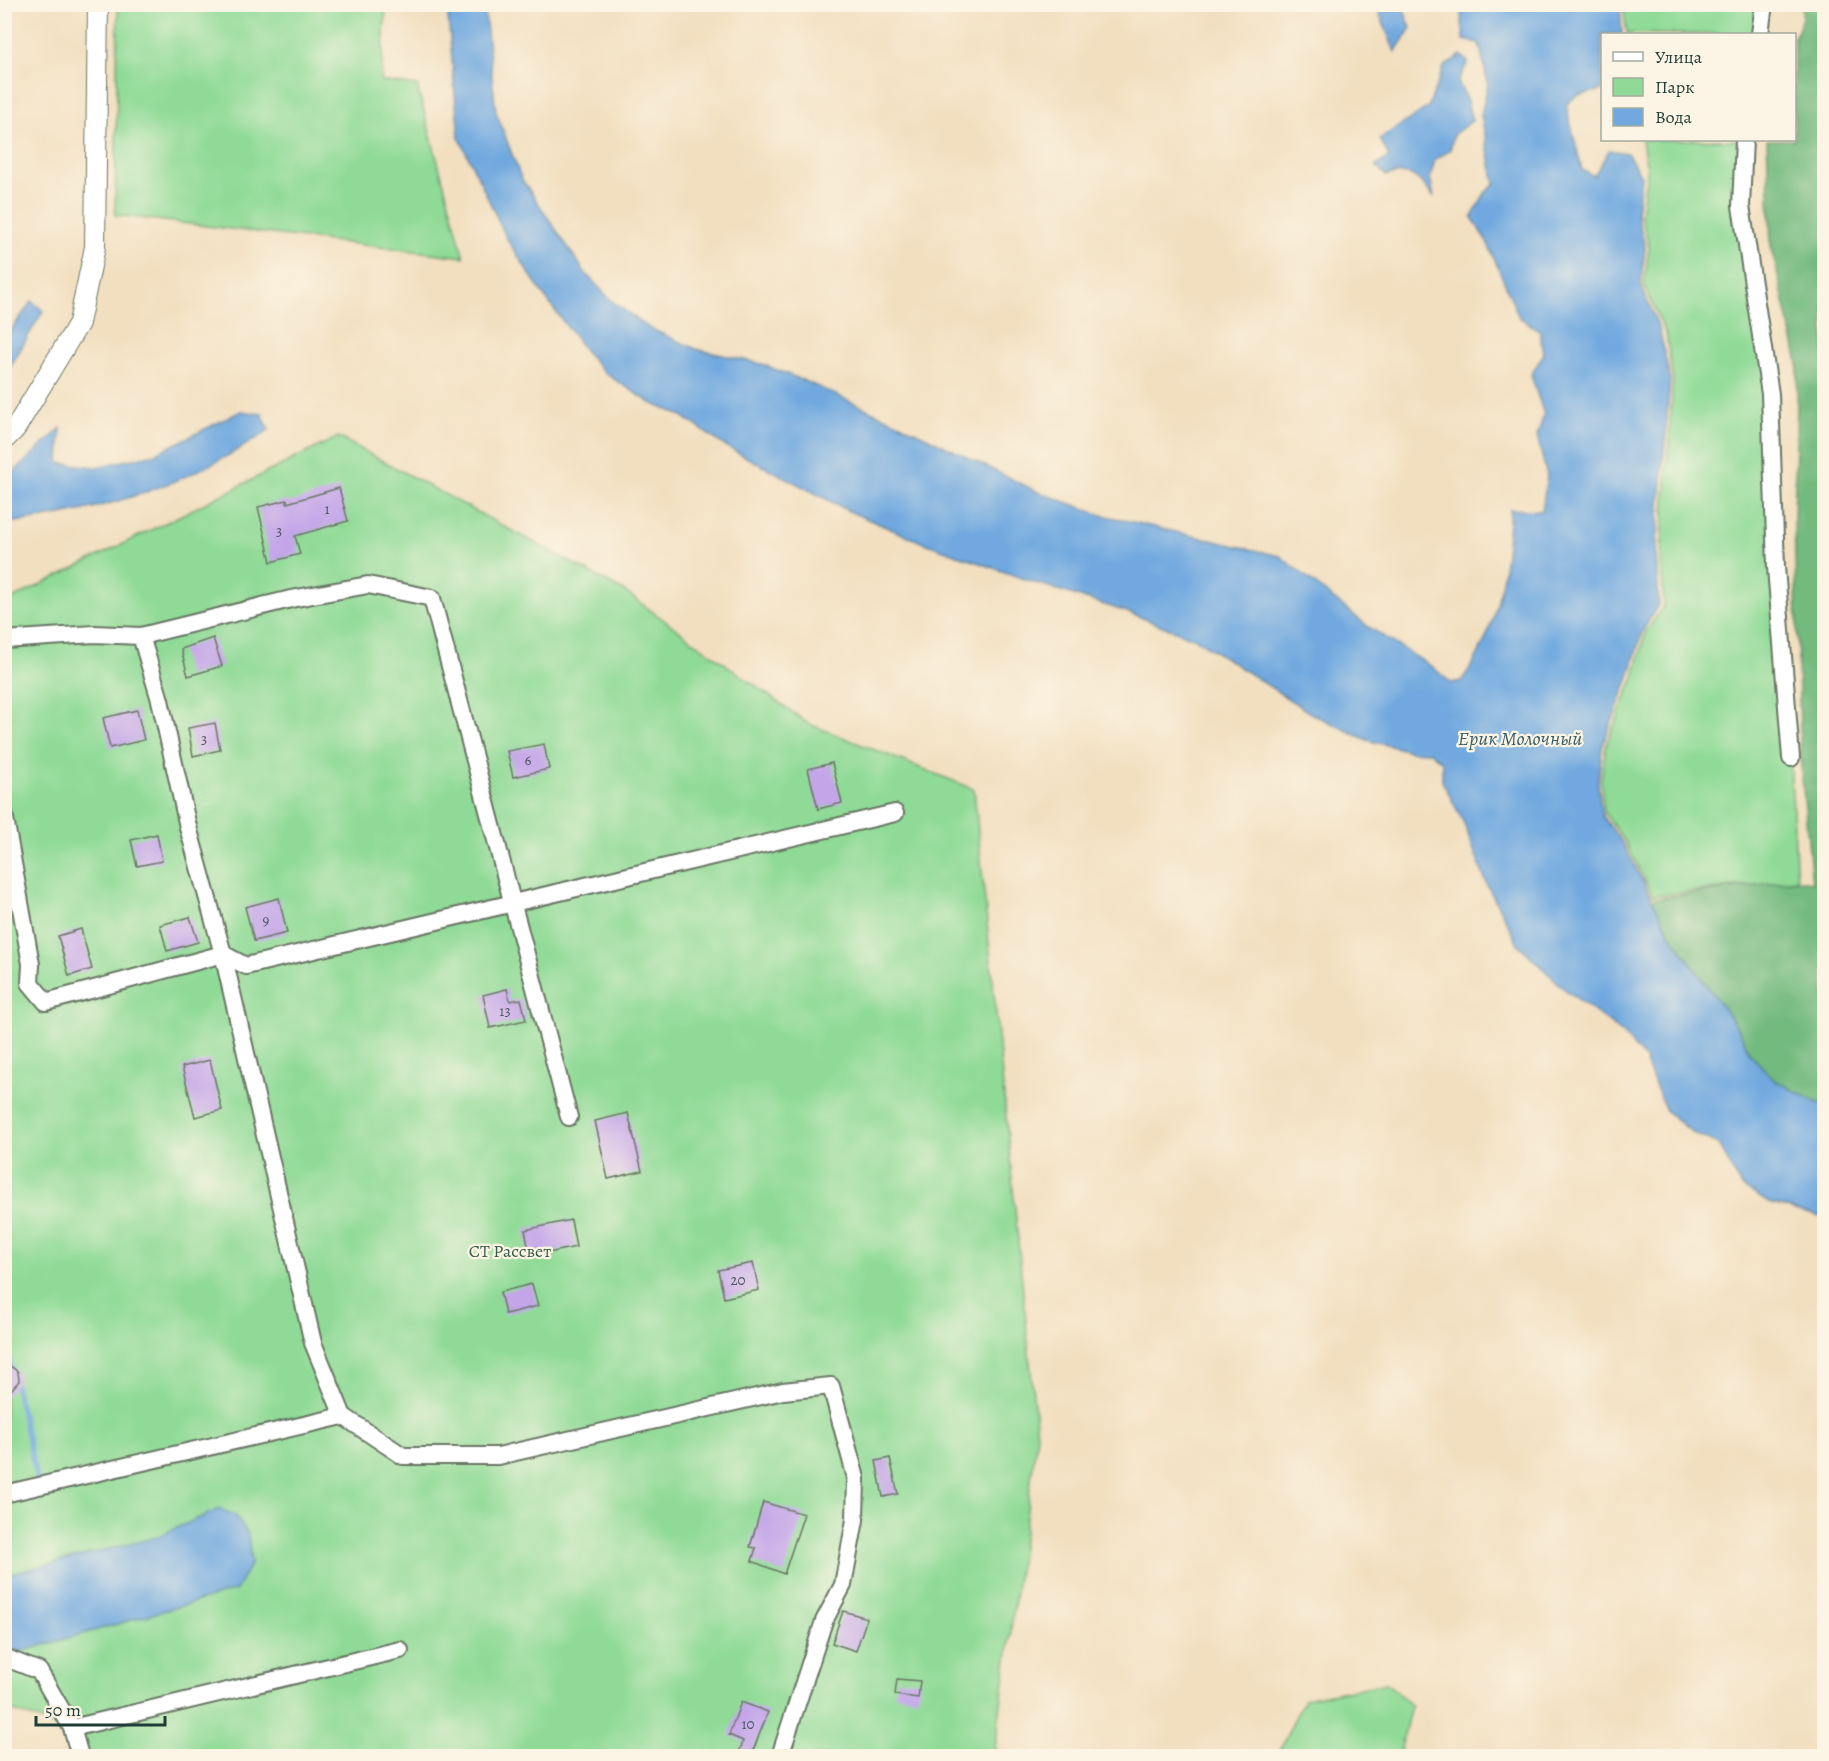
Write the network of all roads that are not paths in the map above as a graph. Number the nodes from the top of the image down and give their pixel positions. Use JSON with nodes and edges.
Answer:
{"nodes":[{"id":1,"x":98,"y":4,"type":"edge"},
{"id":2,"x":1764,"y":4,"type":"edge"},
{"id":3,"x":1760,"y":33,"type":"edge"},
{"id":4,"x":1744,"y":141,"type":"edge"},
{"id":5,"x":4,"y":440,"type":"edge"},
{"id":6,"x":141,"y":636,"type":"junction"},
{"id":7,"x":4,"y":640,"type":"edge"},
{"id":8,"x":1791,"y":758,"type":"dead end"},
{"id":9,"x":4,"y":813,"type":"edge"},
{"id":10,"x":895,"y":813,"type":"dead end"},
{"id":11,"x":511,"y":905,"type":"junction"},
{"id":12,"x":223,"y":954,"type":"junction"},
{"id":13,"x":569,"y":1117,"type":"dead end"},
{"id":14,"x":343,"y":1416,"type":"junction"},
{"id":15,"x":4,"y":1494,"type":"edge"},
{"id":16,"x":400,"y":1650,"type":"dead end"},
{"id":17,"x":4,"y":1657,"type":"edge"},
{"id":18,"x":72,"y":1728,"type":"junction"},
{"id":19,"x":80,"y":1756,"type":"edge"},
{"id":20,"x":780,"y":1756,"type":"edge"}],
"edges":[{"from":1,"to":5,"type":"street"},
{"from":2,"to":3,"type":"street"},
{"from":4,"to":8,"type":"street"},
{"from":6,"to":7,"type":"street"},
{"from":6,"to":11,"type":"street"},
{"from":6,"to":12,"type":"street"},
{"from":9,"to":12,"type":"street"},
{"from":10,"to":11,"type":"street"},
{"from":11,"to":12,"type":"street"},
{"from":11,"to":13,"type":"street"},
{"from":12,"to":14,"type":"street"},
{"from":14,"to":15,"type":"street"},
{"from":14,"to":20,"type":"street"},
{"from":16,"to":18,"type":"street"},
{"from":17,"to":18,"type":"street"},
{"from":18,"to":19,"type":"street"}]}
